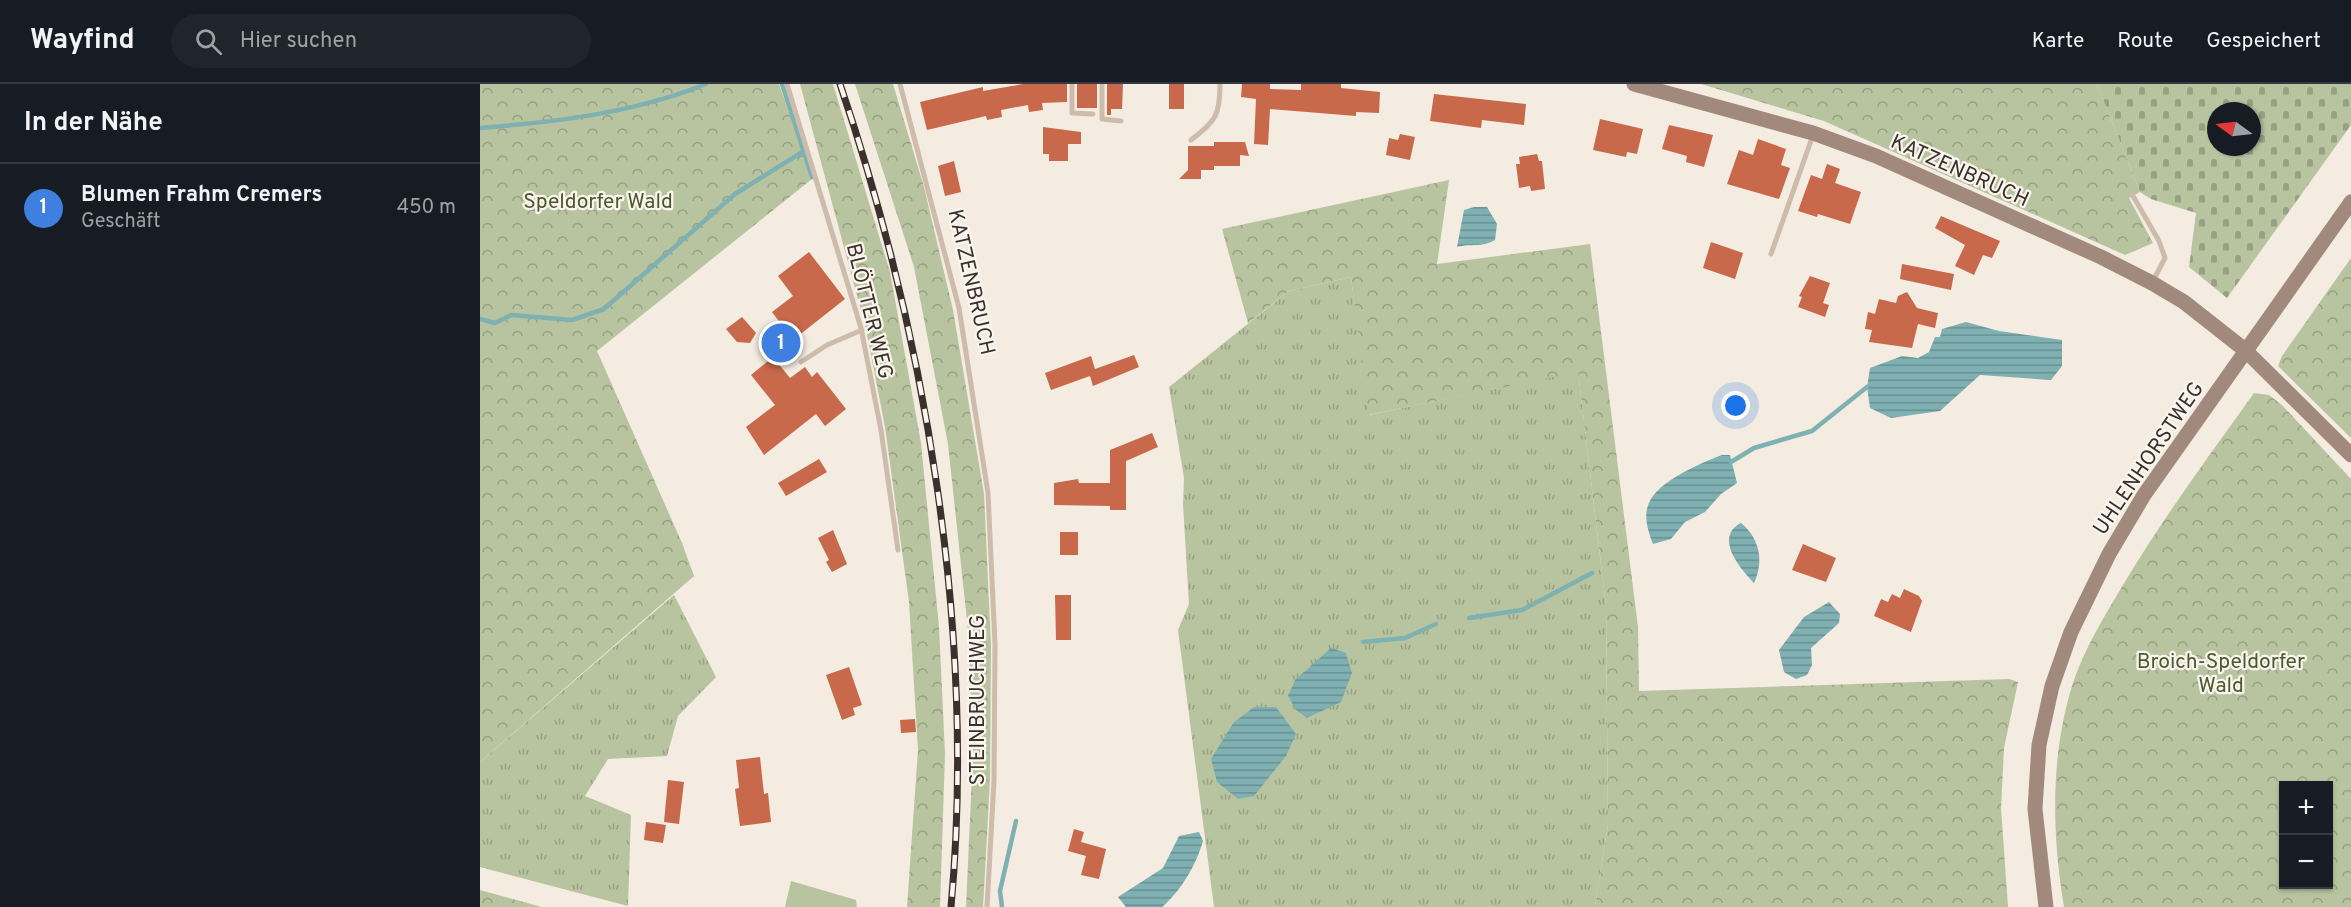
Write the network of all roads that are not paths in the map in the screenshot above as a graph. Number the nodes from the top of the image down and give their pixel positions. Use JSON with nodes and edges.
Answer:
{"nodes":[{"id":1,"x":787,"y":84,"type":"edge"},
{"id":2,"x":900,"y":84,"type":"edge"},
{"id":3,"x":1072,"y":84,"type":"edge"},
{"id":4,"x":1102,"y":84,"type":"edge"},
{"id":5,"x":1220,"y":84,"type":"edge"},
{"id":6,"x":1634,"y":84,"type":"edge"},
{"id":7,"x":1093,"y":114,"type":"dead end"},
{"id":8,"x":1121,"y":121,"type":"dead end"},
{"id":9,"x":1813,"y":133,"type":"junction"},
{"id":10,"x":1191,"y":140,"type":"dead end"},
{"id":11,"x":2133,"y":196,"type":"dead end"},
{"id":12,"x":2351,"y":202,"type":"edge"},
{"id":13,"x":1771,"y":254,"type":"dead end"},
{"id":14,"x":2152,"y":283,"type":"junction"},
{"id":15,"x":862,"y":330,"type":"junction"},
{"id":16,"x":2245,"y":350,"type":"junction"},
{"id":17,"x":801,"y":362,"type":"dead end"},
{"id":18,"x":2351,"y":455,"type":"edge"},
{"id":19,"x":988,"y":493,"type":"joint"},
{"id":20,"x":898,"y":550,"type":"dead end"},
{"id":21,"x":987,"y":907,"type":"edge"},
{"id":22,"x":2046,"y":907,"type":"edge"}],
"edges":[{"from":1,"to":15,"type":"lane","name":"BLÖTTER WEG"},
{"from":2,"to":19,"type":"lane","name":"KATZENBRUCH"},
{"from":3,"to":7,"type":"lane"},
{"from":4,"to":8,"type":"lane"},
{"from":5,"to":10,"type":"lane"},
{"from":6,"to":9,"type":"street","name":"KATZENBRUCH"},
{"from":9,"to":13,"type":"lane"},
{"from":9,"to":14,"type":"street","name":"KATZENBRUCH"},
{"from":11,"to":14,"type":"lane"},
{"from":12,"to":16,"type":"street","name":"UHLENHORSTWEG"},
{"from":14,"to":16,"type":"street","name":"KATZENBRUCH"},
{"from":15,"to":17,"type":"lane"},
{"from":15,"to":20,"type":"lane","name":"BLÖTTER WEG"},
{"from":16,"to":18,"type":"street","name":"KATZENBRUCH"},
{"from":16,"to":22,"type":"street","name":"UHLENHORSTWEG"},
{"from":19,"to":21,"type":"lane","name":"STEINBRUCHWEG"}]}
